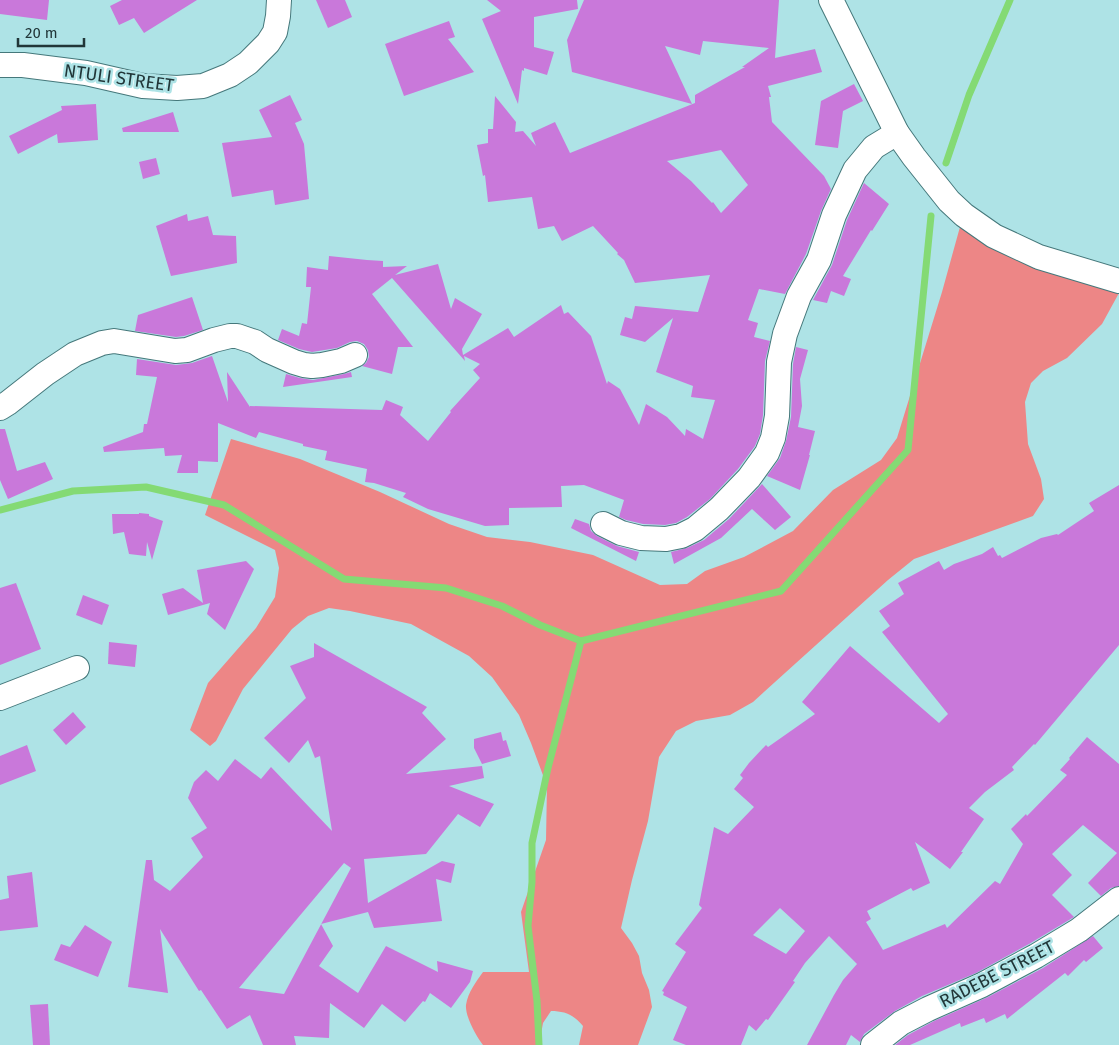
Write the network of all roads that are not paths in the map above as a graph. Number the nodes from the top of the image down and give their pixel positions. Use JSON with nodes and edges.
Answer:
{"nodes":[{"id":1,"x":279,"y":0,"type":"edge"},
{"id":2,"x":831,"y":0,"type":"edge"},
{"id":3,"x":0,"y":66,"type":"edge"},
{"id":4,"x":897,"y":132,"type":"junction"},
{"id":5,"x":1119,"y":281,"type":"edge"},
{"id":6,"x":355,"y":355,"type":"dead end"},
{"id":7,"x":0,"y":408,"type":"edge"},
{"id":8,"x":604,"y":524,"type":"dead end"},
{"id":9,"x":77,"y":668,"type":"dead end"},
{"id":10,"x":0,"y":698,"type":"edge"},
{"id":11,"x":1119,"y":899,"type":"edge"},
{"id":12,"x":873,"y":1045,"type":"edge"}],
"edges":[{"from":1,"to":3,"type":"street","name":"NTULI STREET"},
{"from":2,"to":4,"type":"street"},
{"from":4,"to":5,"type":"street"},
{"from":4,"to":8,"type":"street"},
{"from":6,"to":7,"type":"street"},
{"from":9,"to":10,"type":"street"},
{"from":11,"to":12,"type":"street","name":"RADEBE STREET"}]}
